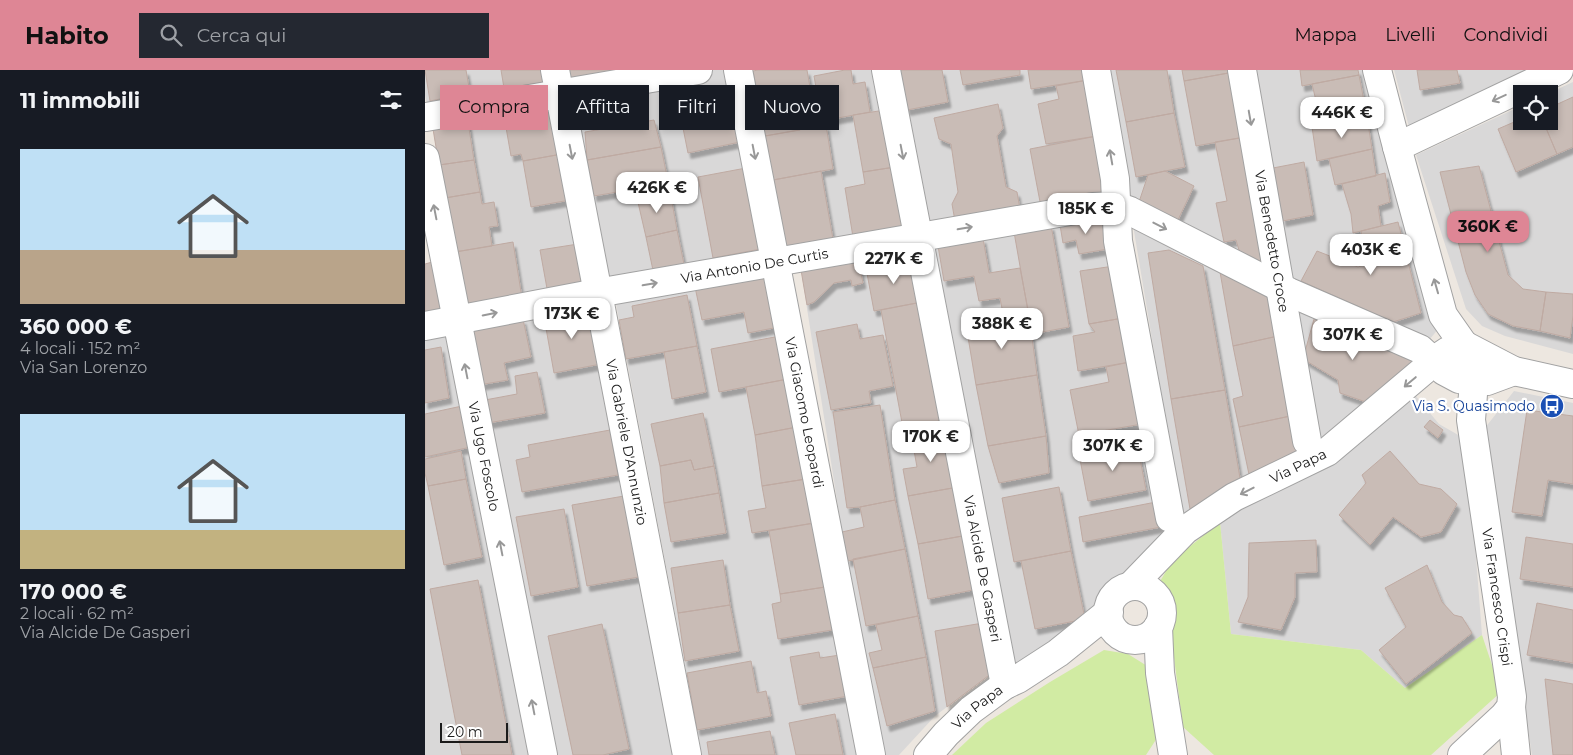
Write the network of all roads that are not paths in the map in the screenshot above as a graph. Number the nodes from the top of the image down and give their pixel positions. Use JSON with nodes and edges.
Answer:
{"nodes":[{"id":1,"x":698,"y":70,"type":"edge"},
{"id":2,"x":738,"y":70,"type":"edge"},
{"id":3,"x":886,"y":70,"type":"edge"},
{"id":4,"x":1096,"y":70,"type":"edge"},
{"id":5,"x":1241,"y":70,"type":"edge"},
{"id":6,"x":1377,"y":70,"type":"edge"},
{"id":7,"x":1559,"y":70,"type":"edge"},
{"id":8,"x":557,"y":82,"type":"edge"},
{"id":9,"x":426,"y":117,"type":"dead end"},
{"id":10,"x":1397,"y":147,"type":"junction"},
{"id":11,"x":425,"y":158,"type":"edge"},
{"id":12,"x":1116,"y":206,"type":"junction"},
{"id":13,"x":919,"y":236,"type":"junction"},
{"id":14,"x":775,"y":262,"type":"junction"},
{"id":15,"x":1281,"y":287,"type":"junction"},
{"id":16,"x":597,"y":293,"type":"junction"},
{"id":17,"x":1443,"y":315,"type":"junction"},
{"id":18,"x":456,"y":320,"type":"junction"},
{"id":19,"x":425,"y":326,"type":"edge"},
{"id":20,"x":1464,"y":345,"type":"junction"},
{"id":21,"x":1432,"y":360,"type":"junction"},
{"id":22,"x":1514,"y":371,"type":"junction"},
{"id":23,"x":1474,"y":381,"type":"junction"},
{"id":24,"x":1573,"y":384,"type":"edge"},
{"id":25,"x":1471,"y":420,"type":"junction"},
{"id":26,"x":1307,"y":441,"type":"dead end"},
{"id":27,"x":1170,"y":518,"type":"dead end"},
{"id":28,"x":1131,"y":586,"type":"junction"},
{"id":29,"x":1109,"y":612,"type":"junction"},
{"id":30,"x":1158,"y":627,"type":"junction"},
{"id":31,"x":1127,"y":637,"type":"junction"},
{"id":32,"x":1058,"y":653,"type":"junction"},
{"id":33,"x":1161,"y":673,"type":"junction"},
{"id":34,"x":1005,"y":684,"type":"junction"},
{"id":35,"x":1511,"y":707,"type":"junction"},
{"id":36,"x":543,"y":755,"type":"edge"},
{"id":37,"x":687,"y":755,"type":"edge"},
{"id":38,"x":871,"y":755,"type":"edge"},
{"id":39,"x":928,"y":755,"type":"edge"},
{"id":40,"x":1173,"y":755,"type":"edge"},
{"id":41,"x":1462,"y":755,"type":"edge"},
{"id":42,"x":1516,"y":755,"type":"edge"}],
"edges":[{"from":1,"to":8,"type":"street"},
{"from":2,"to":14,"type":"street","name":"Via Giacomo Leopardi","one_way":true},
{"from":3,"to":13,"type":"street","name":"Via Alcide De Gasperi","one_way":true},
{"from":12,"to":4,"type":"street","one_way":true},
{"from":5,"to":15,"type":"street","name":"Via Benedetto Croce","one_way":true},
{"from":6,"to":10,"type":"street"},
{"from":7,"to":10,"type":"street","one_way":true},
{"from":8,"to":9,"type":"street"},
{"from":8,"to":16,"type":"street","name":"Via Gabriele D'Annunzio","one_way":true},
{"from":17,"to":10,"type":"street","one_way":true},
{"from":18,"to":11,"type":"street","name":"Via Ugo Foscolo","one_way":true},
{"from":13,"to":12,"type":"street","name":"Via Antonio De Curtis","one_way":true},
{"from":12,"to":15,"type":"street","one_way":true},
{"from":12,"to":27,"type":"street"},
{"from":13,"to":14,"type":"street","name":"Via Antonio De Curtis"},
{"from":13,"to":34,"type":"street","name":"Via Alcide De Gasperi"},
{"from":16,"to":14,"type":"street","name":"Via Antonio De Curtis","one_way":true},
{"from":14,"to":38,"type":"street","name":"Via Giacomo Leopardi"},
{"from":15,"to":21,"type":"street"},
{"from":15,"to":26,"type":"street","name":"Via Benedetto Croce"},
{"from":18,"to":16,"type":"street","name":"Via Antonio De Curtis","one_way":true},
{"from":16,"to":37,"type":"street","name":"Via Gabriele D'Annunzio"},
{"from":17,"to":20,"type":"street"},
{"from":17,"to":21,"type":"street"},
{"from":18,"to":19,"type":"street","name":"Via Antonio De Curtis"},
{"from":36,"to":18,"type":"street","name":"Via Ugo Foscolo","one_way":true},
{"from":20,"to":21,"type":"street","name":"Via Papa"},
{"from":20,"to":22,"type":"street"},
{"from":20,"to":23,"type":"street","name":"Via Francesco Crispi"},
{"from":21,"to":23,"type":"street"},
{"from":21,"to":25,"type":"street","name":"Via Francesco Crispi"},
{"from":21,"to":28,"type":"street","name":"Via Papa","one_way":true},
{"from":22,"to":23,"type":"street"},
{"from":22,"to":24,"type":"street"},
{"from":23,"to":25,"type":"street","name":"Via Francesco Crispi"},
{"from":25,"to":35,"type":"street","name":"Via Francesco Crispi"},
{"from":28,"to":29,"type":"street"},
{"from":28,"to":30,"type":"street"},
{"from":29,"to":31,"type":"street"},
{"from":29,"to":32,"type":"street","name":"Via Papa"},
{"from":30,"to":31,"type":"street"},
{"from":30,"to":33,"type":"street"},
{"from":31,"to":32,"type":"street","name":"Via Papa"},
{"from":31,"to":33,"type":"street"},
{"from":32,"to":34,"type":"street","name":"Via Papa"},
{"from":33,"to":40,"type":"street"},
{"from":34,"to":39,"type":"street","name":"Via Papa"},
{"from":35,"to":41,"type":"street"},
{"from":35,"to":42,"type":"street","name":"Via Francesco Crispi"}]}
